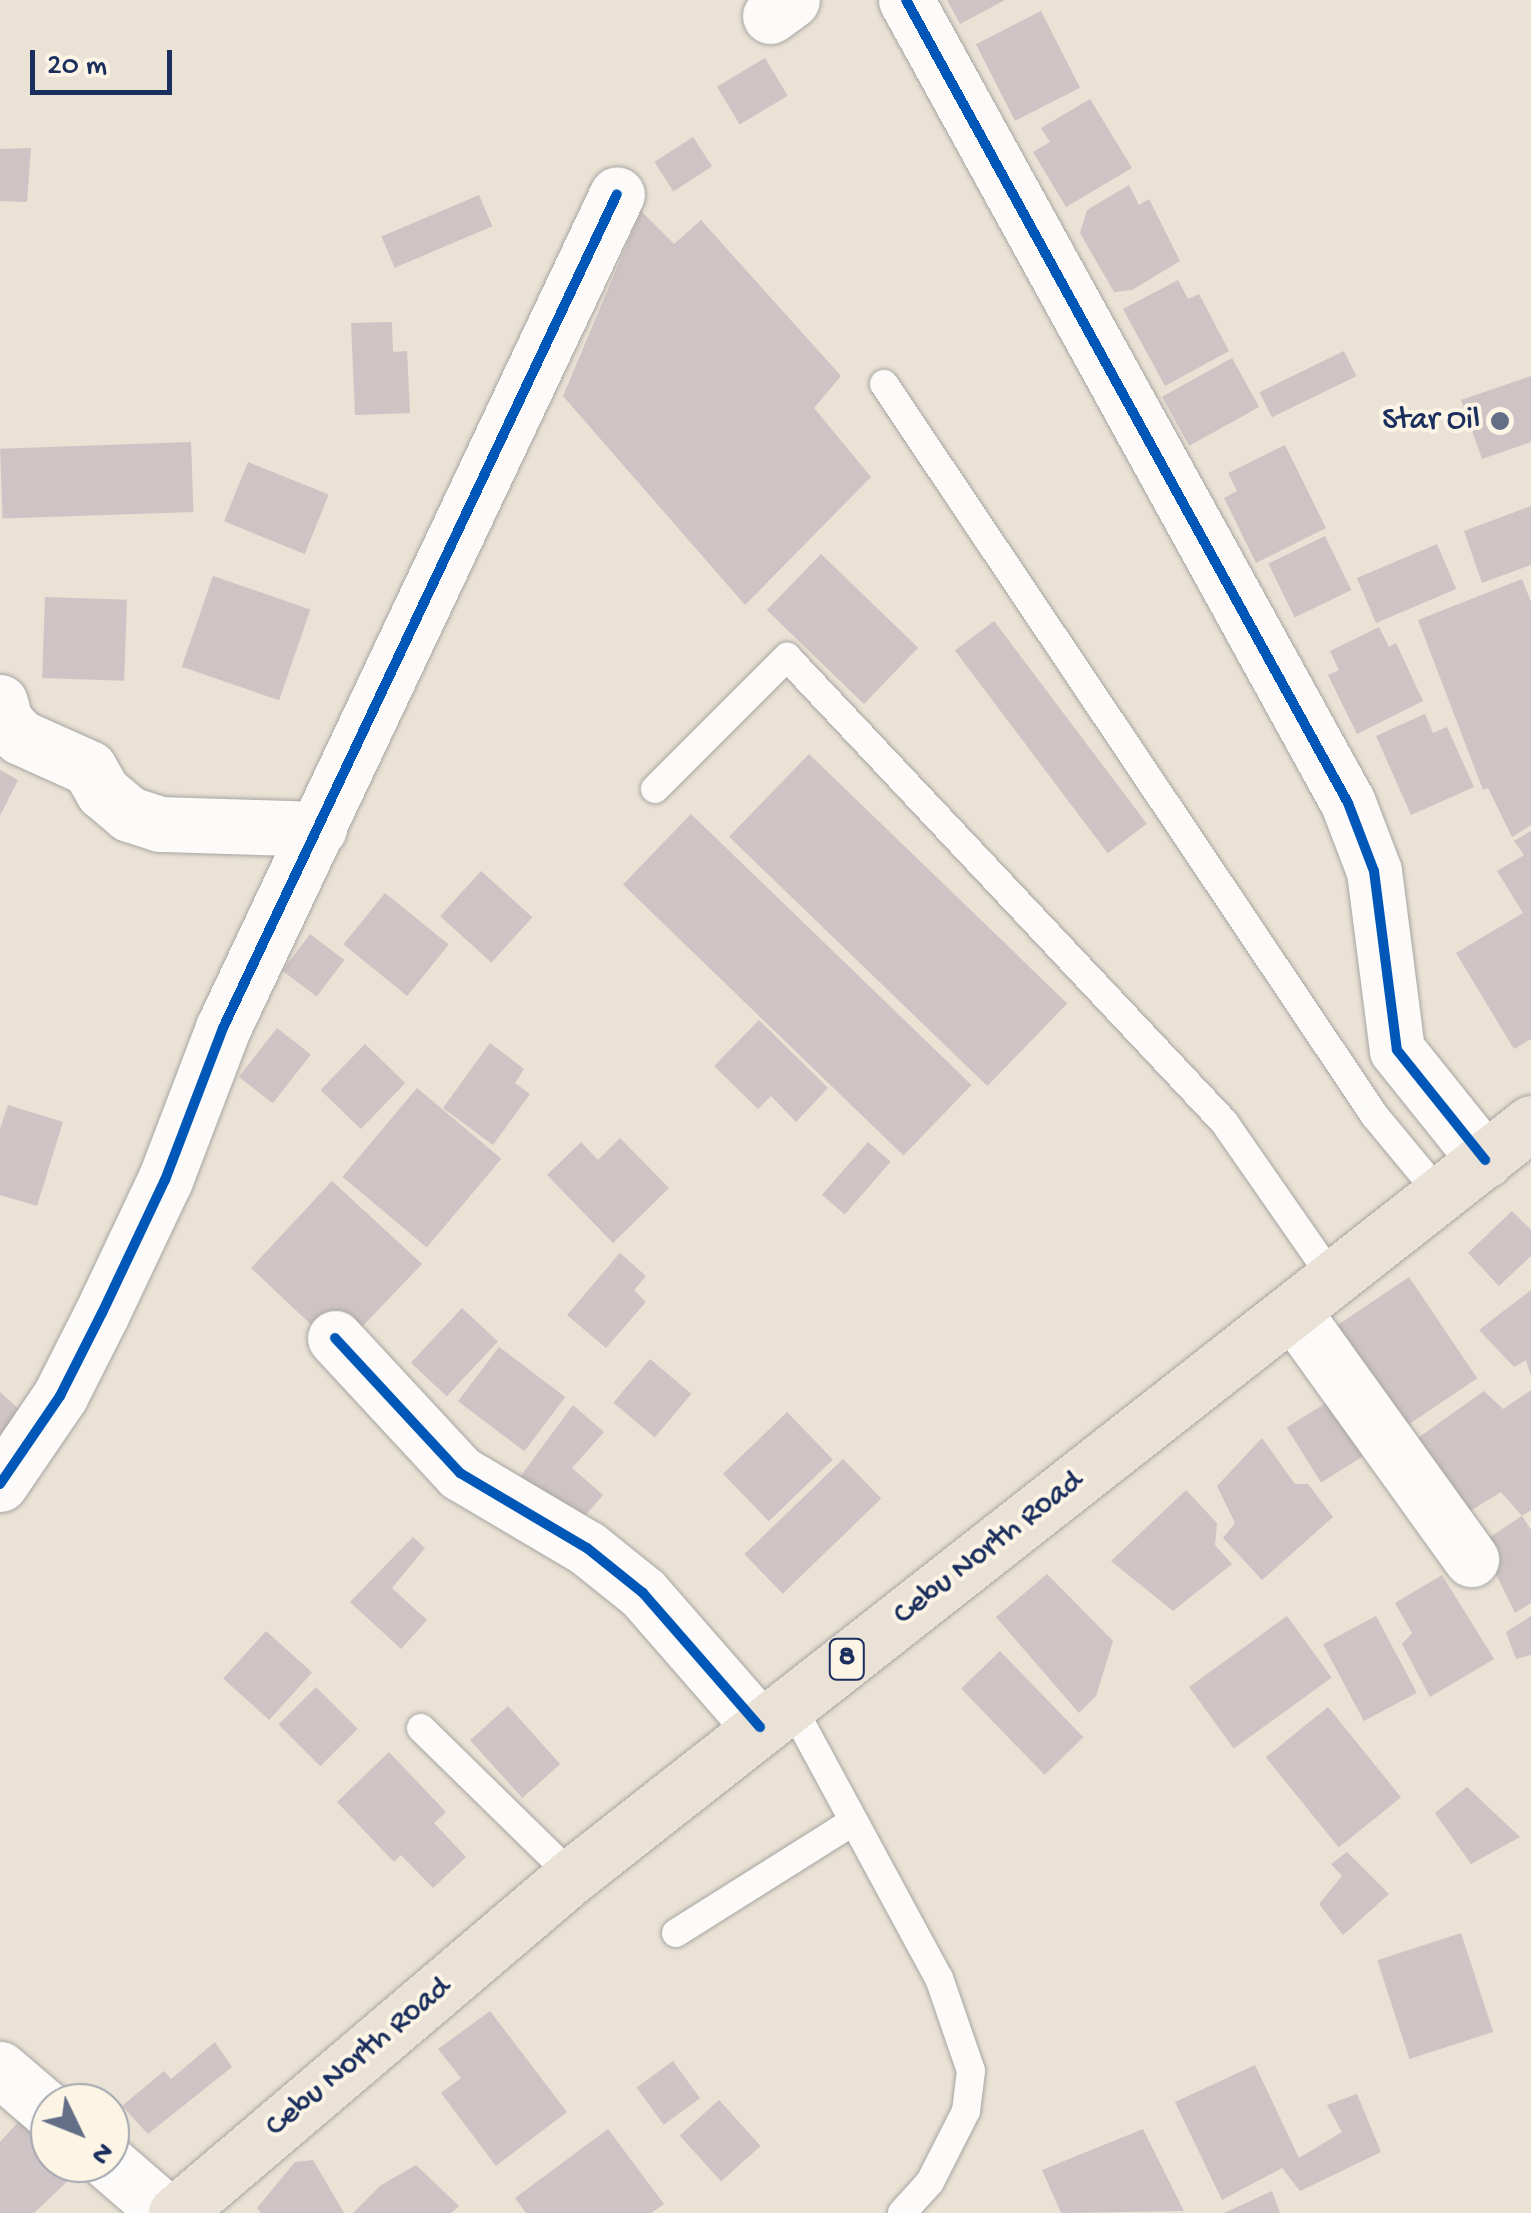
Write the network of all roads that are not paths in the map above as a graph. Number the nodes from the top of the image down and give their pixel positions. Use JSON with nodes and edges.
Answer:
{"nodes":[{"id":1,"x":906,"y":0,"type":"edge"},
{"id":2,"x":617,"y":194,"type":"dead end"},
{"id":3,"x":884,"y":384,"type":"dead end"},
{"id":4,"x":0,"y":702,"type":"edge"},
{"id":5,"x":655,"y":789,"type":"dead end"},
{"id":6,"x":320,"y":829,"type":"junction"},
{"id":7,"x":1531,"y":1123,"type":"edge"},
{"id":8,"x":1485,"y":1160,"type":"junction"},
{"id":9,"x":1442,"y":1197,"type":"junction"},
{"id":10,"x":1315,"y":1298,"type":"junction"},
{"id":11,"x":335,"y":1338,"type":"dead end"},
{"id":12,"x":0,"y":1484,"type":"edge"},
{"id":13,"x":1471,"y":1559,"type":"dead end"},
{"id":14,"x":775,"y":1715,"type":"junction"},
{"id":15,"x":421,"y":1728,"type":"dead end"},
{"id":16,"x":854,"y":1821,"type":"junction"},
{"id":17,"x":572,"y":1876,"type":"junction"},
{"id":18,"x":676,"y":1932,"type":"dead end"},
{"id":19,"x":0,"y":2069,"type":"edge"},
{"id":20,"x":30,"y":2095,"type":"edge"},
{"id":21,"x":130,"y":2180,"type":"edge"},
{"id":22,"x":168,"y":2213,"type":"edge"},
{"id":23,"x":176,"y":2213,"type":"edge"},
{"id":24,"x":902,"y":2213,"type":"edge"}],
"edges":[{"from":1,"to":8,"type":"street"},
{"from":2,"to":6,"type":"street"},
{"from":3,"to":9,"type":"lane"},
{"from":4,"to":6,"type":"street"},
{"from":5,"to":10,"type":"lane"},
{"from":6,"to":12,"type":"street"},
{"from":7,"to":8,"type":"main road","name":"Cebu North Road","number":"8"},
{"from":8,"to":9,"type":"main road","name":"Cebu North Road","number":"8"},
{"from":9,"to":10,"type":"main road","name":"Cebu North Road","number":"8"},
{"from":10,"to":13,"type":"street"},
{"from":10,"to":14,"type":"main road","name":"Cebu North Road","number":"8"},
{"from":11,"to":14,"type":"street"},
{"from":14,"to":16,"type":"lane"},
{"from":14,"to":17,"type":"main road","name":"Cebu North Road","number":"8"},
{"from":15,"to":17,"type":"lane"},
{"from":16,"to":18,"type":"lane"},
{"from":16,"to":24,"type":"lane"},
{"from":17,"to":23,"type":"main road","name":"Cebu North Road","number":"8"},
{"from":19,"to":20,"type":"street"},
{"from":21,"to":22,"type":"street"}]}
